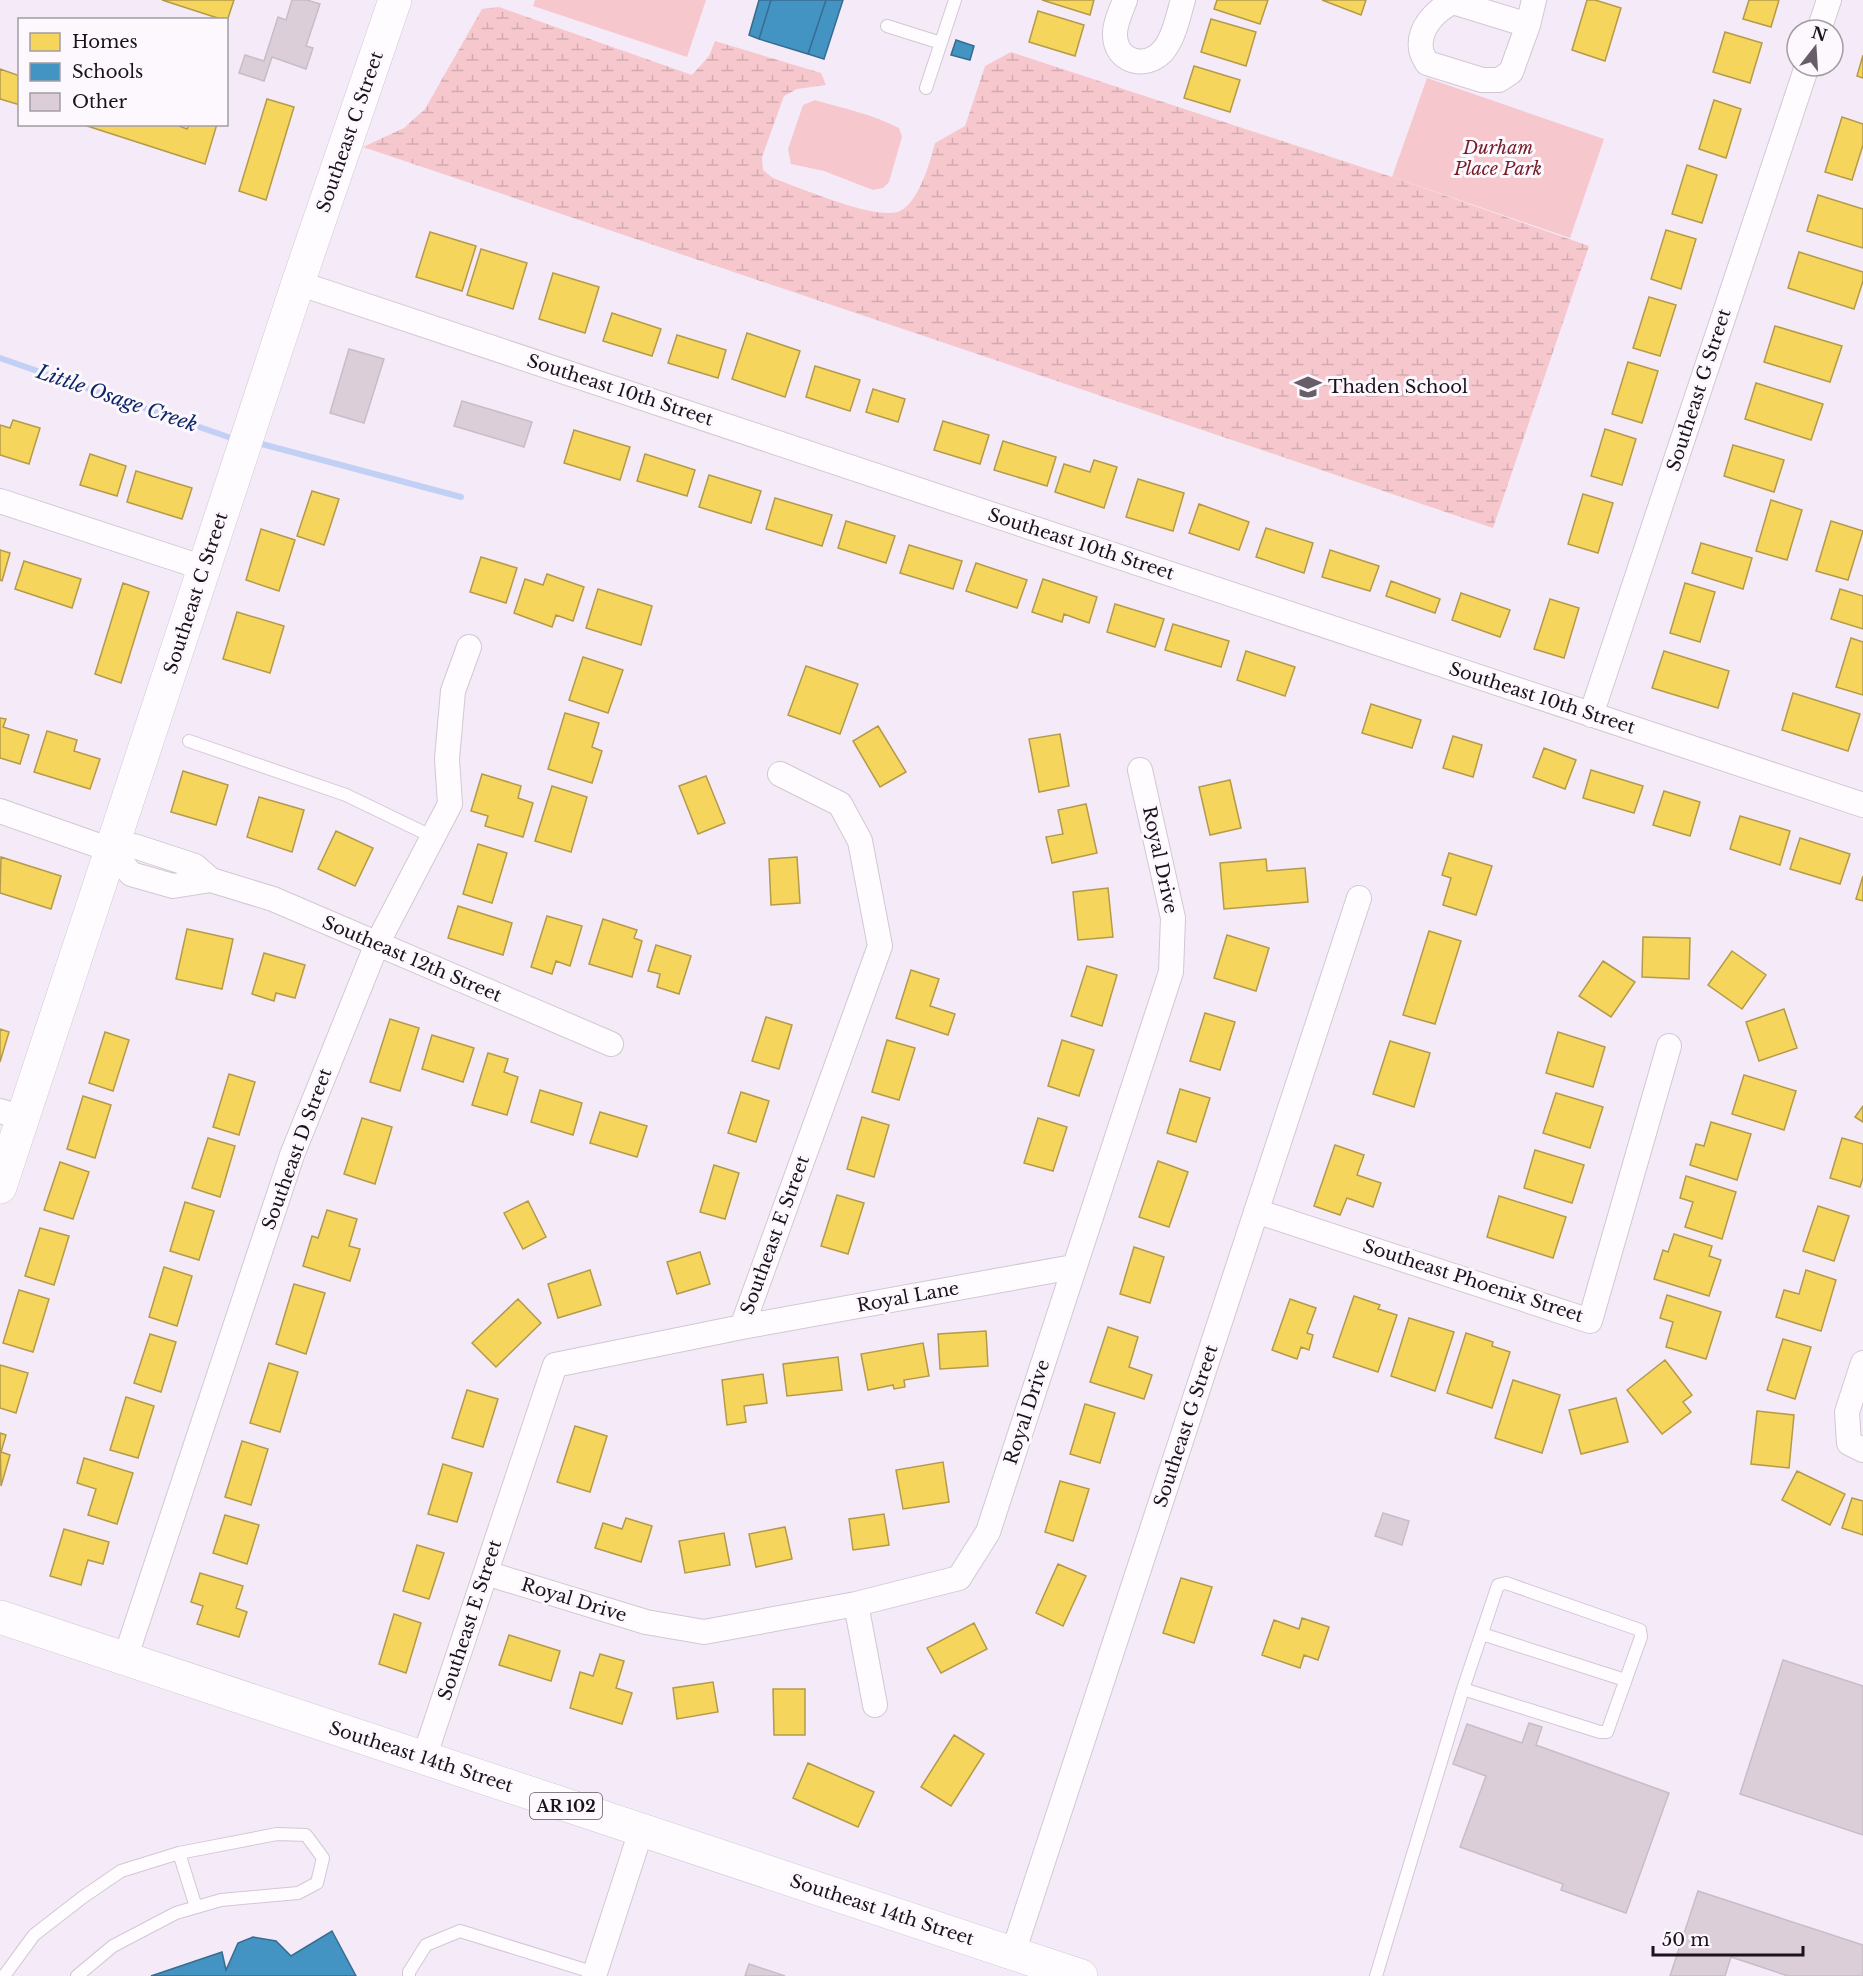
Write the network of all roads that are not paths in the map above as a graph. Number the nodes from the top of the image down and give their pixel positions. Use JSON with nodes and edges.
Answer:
{"nodes":[{"id":1,"x":395,"y":0,"type":"edge"},
{"id":2,"x":955,"y":0,"type":"edge"},
{"id":3,"x":1125,"y":0,"type":"edge"},
{"id":4,"x":1183,"y":0,"type":"edge"},
{"id":5,"x":1534,"y":0,"type":"edge"},
{"id":6,"x":1829,"y":0,"type":"edge"},
{"id":7,"x":1823,"y":18,"type":"edge"},
{"id":8,"x":1527,"y":25,"type":"dead end"},
{"id":9,"x":888,"y":26,"type":"dead end"},
{"id":10,"x":941,"y":43,"type":"junction"},
{"id":11,"x":1803,"y":78,"type":"edge"},
{"id":12,"x":926,"y":87,"type":"dead end"},
{"id":13,"x":298,"y":283,"type":"junction"},
{"id":14,"x":0,"y":501,"type":"edge"},
{"id":15,"x":204,"y":568,"type":"junction"},
{"id":16,"x":469,"y":648,"type":"dead end"},
{"id":17,"x":1591,"y":715,"type":"junction"},
{"id":18,"x":189,"y":741,"type":"dead end"},
{"id":19,"x":1140,"y":770,"type":"dead end"},
{"id":20,"x":780,"y":774,"type":"dead end"},
{"id":21,"x":1863,"y":805,"type":"edge"},
{"id":22,"x":0,"y":812,"type":"edge"},
{"id":23,"x":433,"y":837,"type":"junction"},
{"id":24,"x":111,"y":849,"type":"junction"},
{"id":25,"x":1359,"y":898,"type":"dead end"},
{"id":26,"x":377,"y":944,"type":"junction"},
{"id":27,"x":611,"y":1044,"type":"dead end"},
{"id":28,"x":1669,"y":1046,"type":"dead end"},
{"id":29,"x":11,"y":1114,"type":"edge"},
{"id":30,"x":0,"y":1187,"type":"edge"},
{"id":31,"x":1256,"y":1211,"type":"junction"},
{"id":32,"x":1073,"y":1267,"type":"junction"},
{"id":33,"x":742,"y":1327,"type":"junction"},
{"id":34,"x":1863,"y":1363,"type":"edge"},
{"id":35,"x":1856,"y":1447,"type":"edge"},
{"id":36,"x":486,"y":1573,"type":"junction"},
{"id":37,"x":856,"y":1605,"type":"junction"},
{"id":38,"x":0,"y":1617,"type":"edge"},
{"id":39,"x":1482,"y":1634,"type":"junction"},
{"id":40,"x":125,"y":1659,"type":"junction"},
{"id":41,"x":1626,"y":1680,"type":"junction"},
{"id":42,"x":1463,"y":1689,"type":"junction"},
{"id":43,"x":875,"y":1705,"type":"dead end"},
{"id":44,"x":424,"y":1758,"type":"junction"},
{"id":45,"x":641,"y":1831,"type":"junction"},
{"id":46,"x":179,"y":1853,"type":"junction"},
{"id":47,"x":196,"y":1907,"type":"junction"},
{"id":48,"x":1013,"y":1953,"type":"junction"},
{"id":49,"x":595,"y":1975,"type":"edge"},
{"id":50,"x":4,"y":1976,"type":"edge"},
{"id":51,"x":77,"y":1976,"type":"edge"},
{"id":52,"x":409,"y":1976,"type":"edge"},
{"id":53,"x":1081,"y":1976,"type":"edge"},
{"id":54,"x":1376,"y":1976,"type":"edge"}],
"edges":[{"from":1,"to":13,"type":"street","name":"Southeast C Street"},
{"from":2,"to":10,"type":"lane"},
{"from":3,"to":4,"type":"street"},
{"from":5,"to":8,"type":"street"},
{"from":6,"to":7,"type":"street"},
{"from":9,"to":10,"type":"lane"},
{"from":10,"to":12,"type":"lane"},
{"from":11,"to":17,"type":"street","name":"Southeast G Street"},
{"from":13,"to":15,"type":"street","name":"Southeast C Street"},
{"from":13,"to":17,"type":"street","name":"Southeast 10th Street"},
{"from":14,"to":15,"type":"street"},
{"from":15,"to":24,"type":"street","name":"Southeast C Street"},
{"from":16,"to":23,"type":"street","name":"Southeast D Street"},
{"from":17,"to":21,"type":"street","name":"Southeast 10th Street"},
{"from":18,"to":23,"type":"lane"},
{"from":19,"to":32,"type":"street","name":"Royal Drive"},
{"from":20,"to":33,"type":"street","name":"Southeast E Street"},
{"from":22,"to":24,"type":"street","name":"Southeast 12th Street"},
{"from":23,"to":26,"type":"street","name":"Southeast D Street"},
{"from":24,"to":26,"type":"street","name":"Southeast 12th Street"},
{"from":24,"to":29,"type":"street","name":"Southeast C Street"},
{"from":25,"to":31,"type":"street","name":"Southeast G Street"},
{"from":26,"to":27,"type":"street","name":"Southeast 12th Street"},
{"from":26,"to":40,"type":"street","name":"Southeast D Street"},
{"from":28,"to":31,"type":"street","name":"Southeast Phoenix Street"},
{"from":29,"to":30,"type":"street","name":"Southeast C Street"},
{"from":31,"to":48,"type":"street","name":"Southeast G Street"},
{"from":32,"to":33,"type":"street","name":"Royal Lane"},
{"from":32,"to":37,"type":"street","name":"Royal Drive"},
{"from":33,"to":36,"type":"street","name":"Southeast E Street"},
{"from":34,"to":35,"type":"street"},
{"from":36,"to":37,"type":"street","name":"Royal Drive"},
{"from":36,"to":44,"type":"street","name":"Southeast E Street"},
{"from":37,"to":43,"type":"street"},
{"from":38,"to":40,"type":"street","name":"Southeast 14th Street","number":"AR 102"},
{"from":39,"to":41,"type":"lane"},
{"from":39,"to":41,"type":"lane"},
{"from":39,"to":42,"type":"lane"},
{"from":40,"to":44,"type":"street","name":"Southeast 14th Street","number":"AR 102"},
{"from":41,"to":42,"type":"lane"},
{"from":42,"to":54,"type":"lane"},
{"from":44,"to":45,"type":"street","name":"Southeast 14th Street","number":"AR 102"},
{"from":45,"to":48,"type":"street","name":"Southeast 14th Street","number":"AR 102"},
{"from":45,"to":49,"type":"street"},
{"from":46,"to":47,"type":"lane"},
{"from":46,"to":47,"type":"lane"},
{"from":46,"to":50,"type":"lane"},
{"from":47,"to":51,"type":"lane"},
{"from":48,"to":53,"type":"street","name":"Southeast 14th Street","number":"AR 102"},
{"from":49,"to":52,"type":"lane"}]}
